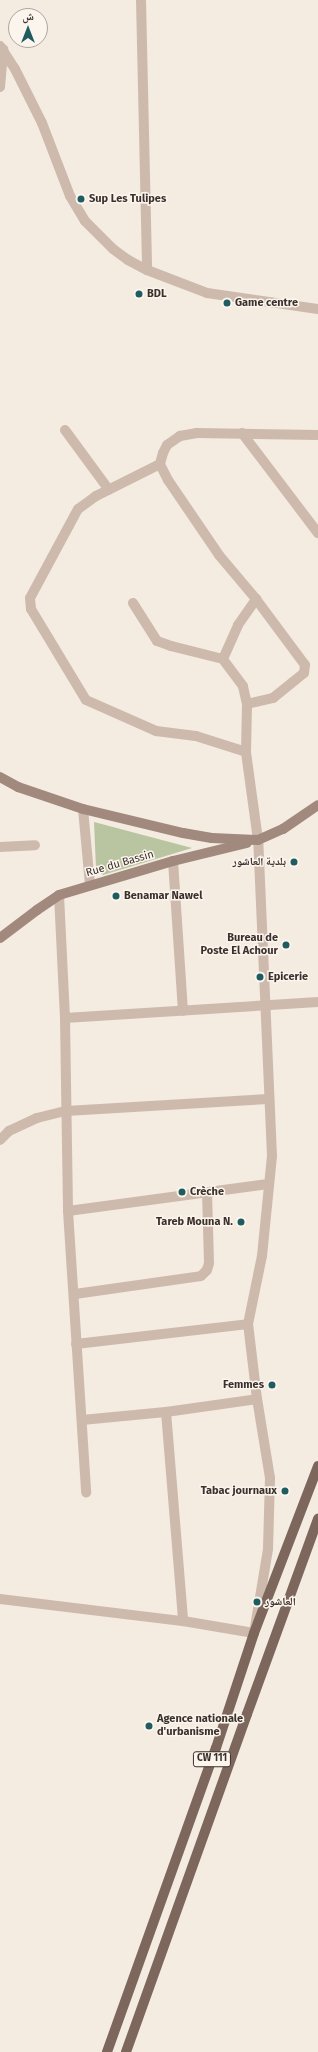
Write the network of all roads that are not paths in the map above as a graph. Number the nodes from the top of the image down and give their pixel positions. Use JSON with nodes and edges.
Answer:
{"nodes":[{"id":1,"x":141,"y":0,"type":"edge"},
{"id":2,"x":2,"y":48,"type":"edge"},
{"id":3,"x":0,"y":87,"type":"edge"},
{"id":4,"x":147,"y":270,"type":"junction"},
{"id":5,"x":318,"y":309,"type":"edge"},
{"id":6,"x":65,"y":430,"type":"dead end"},
{"id":7,"x":242,"y":433,"type":"junction"},
{"id":8,"x":318,"y":435,"type":"edge"},
{"id":9,"x":160,"y":464,"type":"junction"},
{"id":10,"x":110,"y":490,"type":"junction"},
{"id":11,"x":318,"y":533,"type":"edge"},
{"id":12,"x":256,"y":599,"type":"junction"},
{"id":13,"x":133,"y":603,"type":"dead end"},
{"id":14,"x":223,"y":659,"type":"junction"},
{"id":15,"x":247,"y":704,"type":"junction"},
{"id":16,"x":246,"y":752,"type":"junction"},
{"id":17,"x":0,"y":777,"type":"edge"},
{"id":18,"x":318,"y":805,"type":"edge"},
{"id":19,"x":83,"y":809,"type":"junction"},
{"id":20,"x":258,"y":840,"type":"junction"},
{"id":21,"x":35,"y":845,"type":"dead end"},
{"id":22,"x":0,"y":847,"type":"edge"},
{"id":23,"x":173,"y":861,"type":"junction"},
{"id":24,"x":90,"y":886,"type":"junction"},
{"id":25,"x":59,"y":895,"type":"junction"},
{"id":26,"x":0,"y":938,"type":"edge"},
{"id":27,"x":318,"y":1002,"type":"edge"},
{"id":28,"x":265,"y":1004,"type":"junction"},
{"id":29,"x":182,"y":1011,"type":"junction"},
{"id":30,"x":65,"y":1018,"type":"junction"},
{"id":31,"x":269,"y":1099,"type":"junction"},
{"id":32,"x":66,"y":1111,"type":"junction"},
{"id":33,"x":0,"y":1140,"type":"edge"},
{"id":34,"x":268,"y":1184,"type":"junction"},
{"id":35,"x":207,"y":1193,"type":"junction"},
{"id":36,"x":68,"y":1211,"type":"junction"},
{"id":37,"x":75,"y":1294,"type":"junction"},
{"id":38,"x":248,"y":1324,"type":"junction"},
{"id":39,"x":76,"y":1344,"type":"junction"},
{"id":40,"x":257,"y":1399,"type":"junction"},
{"id":41,"x":166,"y":1412,"type":"junction"},
{"id":42,"x":82,"y":1420,"type":"junction"},
{"id":43,"x":318,"y":1466,"type":"edge"},
{"id":44,"x":86,"y":1492,"type":"dead end"},
{"id":45,"x":318,"y":1519,"type":"edge"},
{"id":46,"x":0,"y":1599,"type":"edge"},
{"id":47,"x":183,"y":1621,"type":"junction"},
{"id":48,"x":254,"y":1633,"type":"junction"},
{"id":49,"x":107,"y":2052,"type":"edge"},
{"id":50,"x":126,"y":2052,"type":"edge"}],
"edges":[{"from":1,"to":4,"type":"street"},
{"from":2,"to":3,"type":"street"},
{"from":2,"to":4,"type":"street"},
{"from":4,"to":5,"type":"street"},
{"from":6,"to":10,"type":"street"},
{"from":7,"to":8,"type":"street"},
{"from":7,"to":9,"type":"street"},
{"from":7,"to":11,"type":"street"},
{"from":9,"to":10,"type":"street"},
{"from":9,"to":12,"type":"street"},
{"from":10,"to":16,"type":"street"},
{"from":12,"to":14,"type":"street"},
{"from":12,"to":15,"type":"street"},
{"from":13,"to":14,"type":"street"},
{"from":14,"to":15,"type":"street"},
{"from":15,"to":16,"type":"street"},
{"from":16,"to":20,"type":"street"},
{"from":17,"to":19,"type":"main road"},
{"from":18,"to":20,"type":"main road","name":"Rue du Bassin"},
{"from":19,"to":20,"type":"main road"},
{"from":19,"to":24,"type":"street"},
{"from":20,"to":23,"type":"main road","name":"Rue du Bassin"},
{"from":20,"to":28,"type":"street"},
{"from":21,"to":22,"type":"street"},
{"from":23,"to":24,"type":"main road","name":"Rue du Bassin"},
{"from":23,"to":29,"type":"street"},
{"from":24,"to":25,"type":"main road","name":"Rue du Bassin"},
{"from":25,"to":26,"type":"main road","name":"Rue du Bassin"},
{"from":25,"to":30,"type":"street"},
{"from":27,"to":28,"type":"street"},
{"from":28,"to":29,"type":"street"},
{"from":28,"to":31,"type":"street"},
{"from":29,"to":30,"type":"street"},
{"from":30,"to":32,"type":"street"},
{"from":31,"to":32,"type":"street"},
{"from":31,"to":34,"type":"street"},
{"from":32,"to":33,"type":"street"},
{"from":32,"to":36,"type":"street"},
{"from":34,"to":35,"type":"street"},
{"from":34,"to":38,"type":"street"},
{"from":35,"to":36,"type":"street"},
{"from":35,"to":37,"type":"street"},
{"from":36,"to":37,"type":"street"},
{"from":37,"to":39,"type":"street"},
{"from":38,"to":39,"type":"street"},
{"from":38,"to":40,"type":"street"},
{"from":39,"to":42,"type":"street"},
{"from":40,"to":41,"type":"street"},
{"from":40,"to":48,"type":"street"},
{"from":41,"to":42,"type":"street"},
{"from":41,"to":47,"type":"street"},
{"from":42,"to":44,"type":"street"},
{"from":43,"to":48,"type":"main road","number":"CW 111"},
{"from":45,"to":50,"type":"main road"},
{"from":46,"to":47,"type":"street"},
{"from":47,"to":48,"type":"street"},
{"from":48,"to":49,"type":"main road","number":"CW 111"}]}
